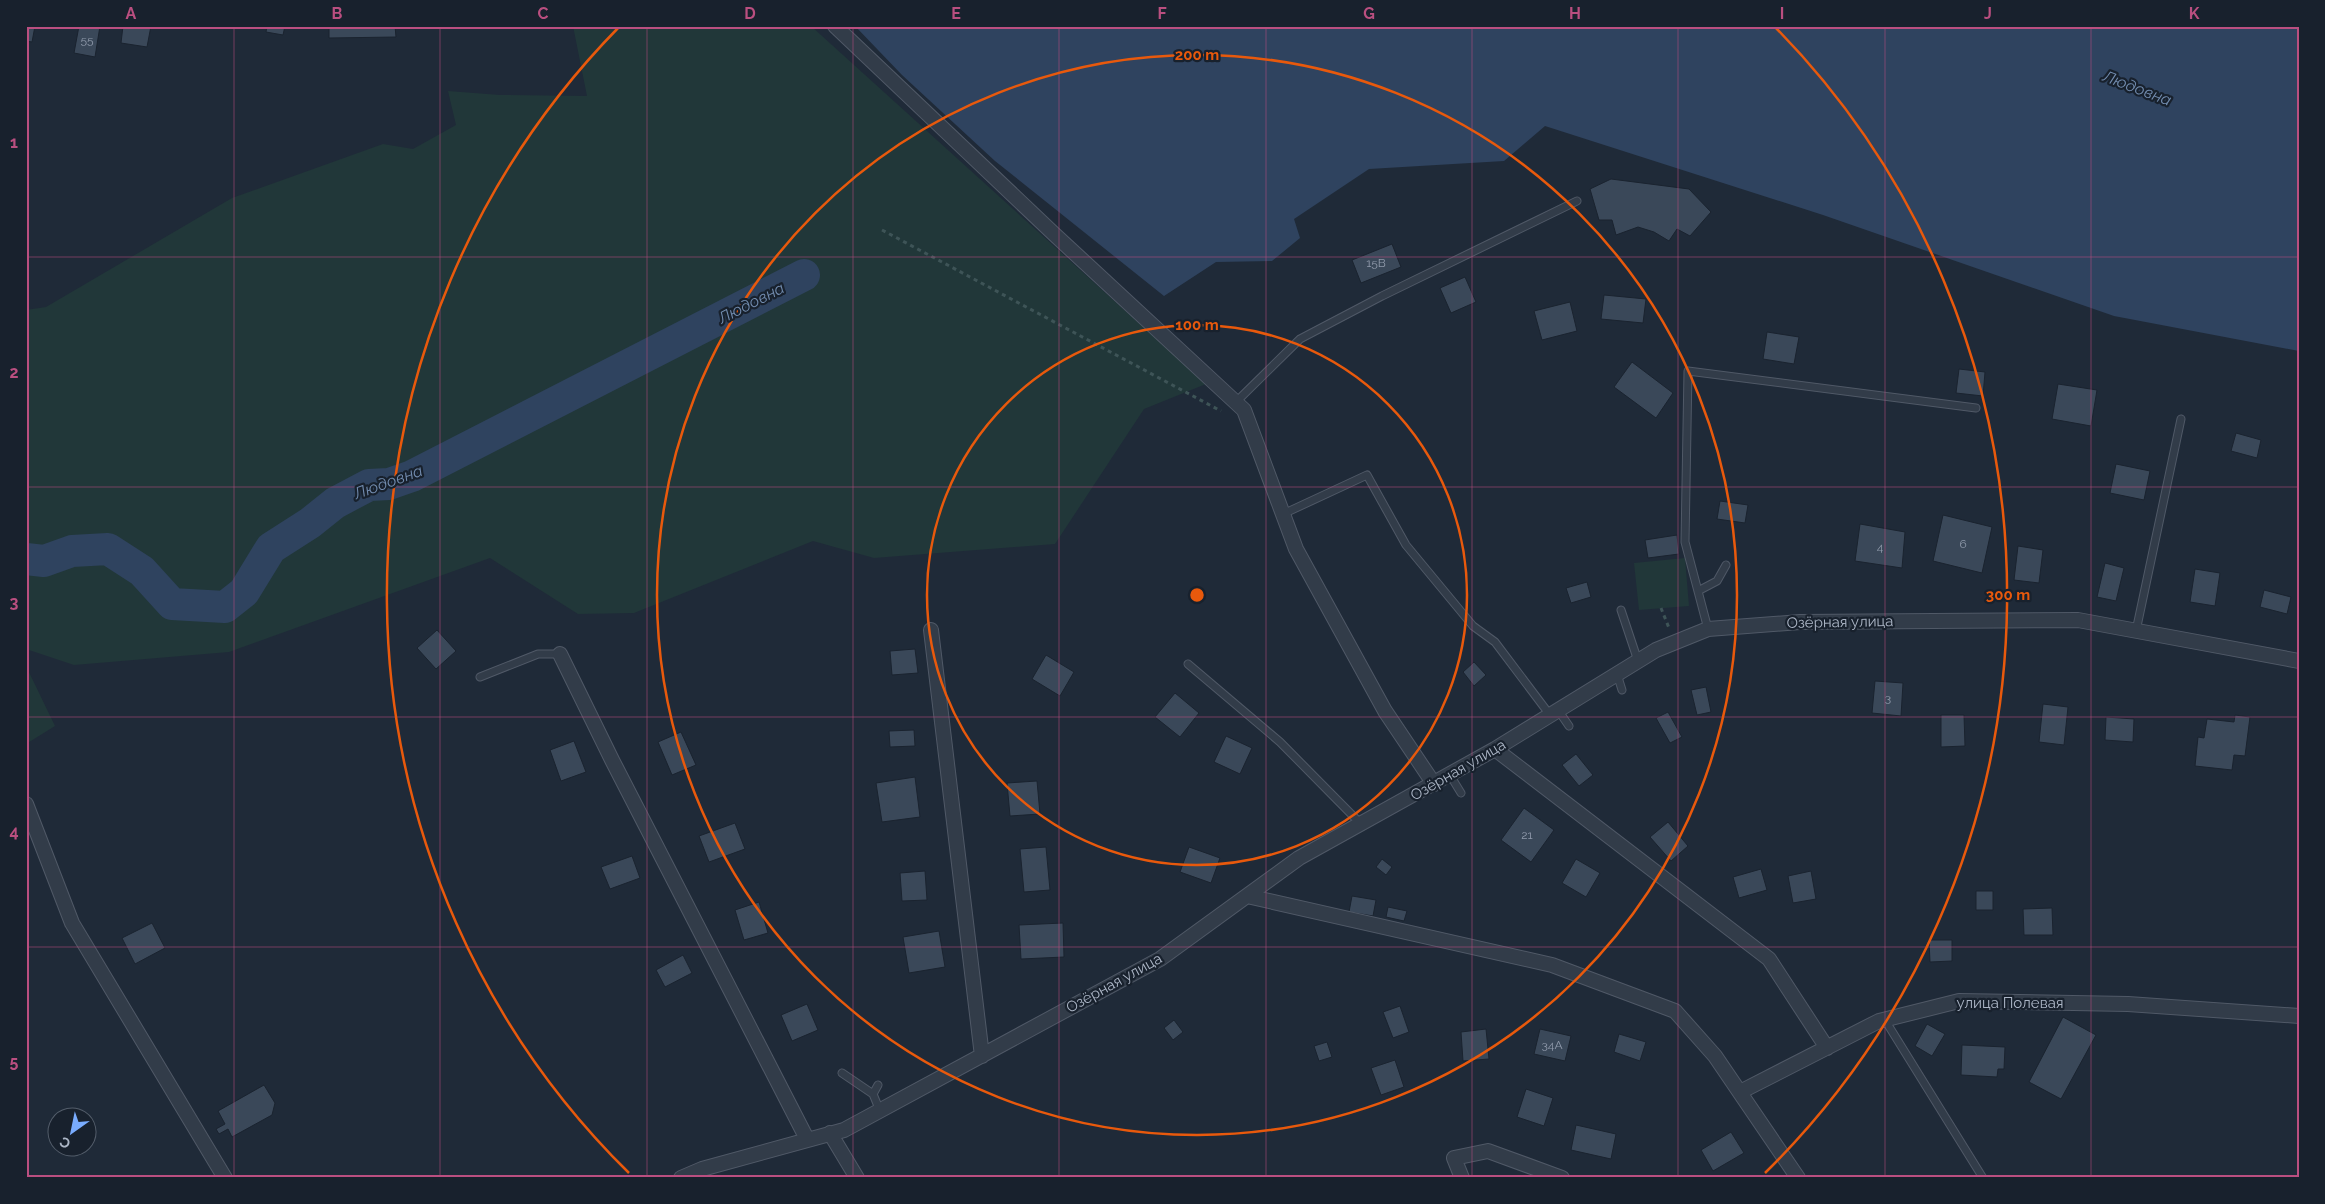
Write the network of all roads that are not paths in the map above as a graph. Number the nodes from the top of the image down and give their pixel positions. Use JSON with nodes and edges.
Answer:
{"nodes":[{"id":1,"x":835,"y":26,"type":"edge"},
{"id":2,"x":1577,"y":201,"type":"dead end"},
{"id":3,"x":1240,"y":405,"type":"junction"},
{"id":4,"x":1976,"y":408,"type":"dead end"},
{"id":5,"x":2181,"y":419,"type":"dead end"},
{"id":6,"x":1283,"y":514,"type":"junction"},
{"id":7,"x":1726,"y":565,"type":"dead end"},
{"id":8,"x":1698,"y":591,"type":"junction"},
{"id":9,"x":1621,"y":610,"type":"dead end"},
{"id":10,"x":1708,"y":629,"type":"junction"},
{"id":11,"x":932,"y":630,"type":"dead end"},
{"id":12,"x":2136,"y":631,"type":"junction"},
{"id":13,"x":560,"y":654,"type":"joint"},
{"id":14,"x":1638,"y":661,"type":"junction"},
{"id":15,"x":2299,"y":661,"type":"edge"},
{"id":16,"x":1188,"y":664,"type":"dead end"},
{"id":17,"x":1617,"y":674,"type":"junction"},
{"id":18,"x":480,"y":677,"type":"dead end"},
{"id":19,"x":1622,"y":690,"type":"dead end"},
{"id":20,"x":1554,"y":713,"type":"junction"},
{"id":21,"x":1569,"y":726,"type":"dead end"},
{"id":22,"x":1495,"y":749,"type":"junction"},
{"id":23,"x":1450,"y":775,"type":"junction"},
{"id":24,"x":1434,"y":784,"type":"junction"},
{"id":25,"x":1462,"y":793,"type":"dead end"},
{"id":26,"x":26,"y":804,"type":"edge"},
{"id":27,"x":1361,"y":824,"type":"junction"},
{"id":28,"x":1247,"y":896,"type":"junction"},
{"id":29,"x":2299,"y":1016,"type":"edge"},
{"id":30,"x":1886,"y":1020,"type":"junction"},
{"id":31,"x":1827,"y":1048,"type":"junction"},
{"id":32,"x":982,"y":1056,"type":"junction"},
{"id":33,"x":842,"y":1073,"type":"dead end"},
{"id":34,"x":878,"y":1085,"type":"dead end"},
{"id":35,"x":1740,"y":1092,"type":"junction"},
{"id":36,"x":874,"y":1094,"type":"junction"},
{"id":37,"x":880,"y":1111,"type":"junction"},
{"id":38,"x":830,"y":1134,"type":"junction"},
{"id":39,"x":807,"y":1139,"type":"junction"},
{"id":40,"x":225,"y":1178,"type":"edge"},
{"id":41,"x":681,"y":1178,"type":"edge"},
{"id":42,"x":857,"y":1178,"type":"edge"},
{"id":43,"x":1462,"y":1178,"type":"edge"},
{"id":44,"x":1562,"y":1178,"type":"edge"},
{"id":45,"x":1798,"y":1178,"type":"edge"},
{"id":46,"x":1982,"y":1178,"type":"edge"}],
"edges":[{"from":1,"to":3,"type":"street"},
{"from":2,"to":3,"type":"lane"},
{"from":3,"to":6,"type":"street"},
{"from":4,"to":8,"type":"lane"},
{"from":5,"to":12,"type":"lane"},
{"from":6,"to":20,"type":"lane"},
{"from":6,"to":24,"type":"street"},
{"from":7,"to":8,"type":"lane"},
{"from":8,"to":10,"type":"lane"},
{"from":9,"to":14,"type":"lane"},
{"from":10,"to":12,"type":"street","name":"Озёрная улица"},
{"from":10,"to":14,"type":"street","name":"Озёрная улица"},
{"from":11,"to":32,"type":"street"},
{"from":12,"to":15,"type":"street","name":"Озёрная улица"},
{"from":13,"to":18,"type":"lane"},
{"from":13,"to":39,"type":"street"},
{"from":14,"to":17,"type":"street","name":"Озёрная улица"},
{"from":16,"to":27,"type":"lane"},
{"from":17,"to":19,"type":"lane"},
{"from":17,"to":20,"type":"street","name":"Озёрная улица"},
{"from":20,"to":21,"type":"lane"},
{"from":20,"to":22,"type":"street","name":"Озёрная улица"},
{"from":22,"to":23,"type":"street","name":"Озёрная улица"},
{"from":22,"to":31,"type":"street"},
{"from":23,"to":24,"type":"street","name":"Озёрная улица"},
{"from":23,"to":25,"type":"lane"},
{"from":24,"to":27,"type":"street","name":"Озёрная улица"},
{"from":26,"to":40,"type":"street"},
{"from":27,"to":28,"type":"street","name":"Озёрная улица"},
{"from":28,"to":32,"type":"street","name":"Озёрная улица"},
{"from":28,"to":35,"type":"street"},
{"from":29,"to":30,"type":"street","name":"улица Полевая"},
{"from":30,"to":31,"type":"street","name":"улица Полевая"},
{"from":30,"to":46,"type":"lane"},
{"from":31,"to":35,"type":"street","name":"улица Полевая"},
{"from":32,"to":37,"type":"street","name":"Озёрная улица"},
{"from":33,"to":36,"type":"lane"},
{"from":34,"to":36,"type":"lane"},
{"from":35,"to":45,"type":"street"},
{"from":36,"to":37,"type":"lane"},
{"from":37,"to":38,"type":"street","name":"Озёрная улица"},
{"from":38,"to":39,"type":"street","name":"Озёрная улица"},
{"from":38,"to":42,"type":"street"},
{"from":39,"to":41,"type":"street","name":"Озёрная улица"},
{"from":43,"to":44,"type":"street"}]}
